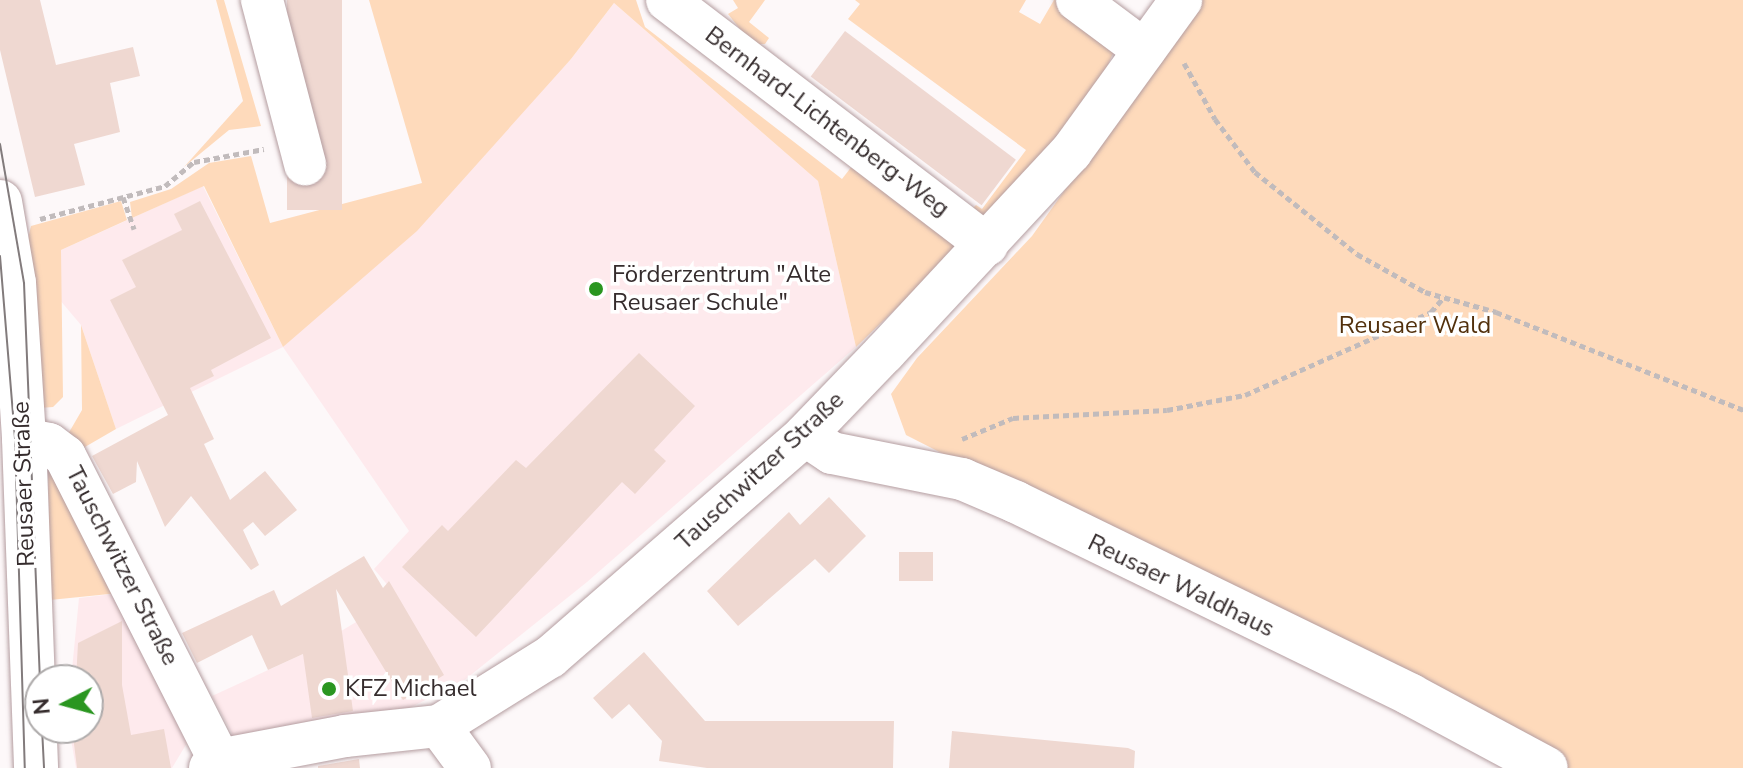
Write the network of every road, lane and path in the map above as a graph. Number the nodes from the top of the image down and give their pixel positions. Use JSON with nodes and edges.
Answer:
{"nodes":[{"id":1,"x":262,"y":0,"type":"edge"},
{"id":2,"x":667,"y":0,"type":"edge"},
{"id":3,"x":1077,"y":0,"type":"edge"},
{"id":4,"x":1167,"y":15,"type":"edge"},
{"id":5,"x":303,"y":153,"type":"joint"},
{"id":6,"x":123,"y":197,"type":"junction"},
{"id":7,"x":2,"y":216,"type":"edge"},
{"id":8,"x":134,"y":229,"type":"dead end"},
{"id":9,"x":987,"y":245,"type":"junction"},
{"id":10,"x":1444,"y":297,"type":"junction"},
{"id":11,"x":1743,"y":410,"type":"edge"},
{"id":12,"x":805,"y":435,"type":"junction"},
{"id":13,"x":24,"y":439,"type":"junction"},
{"id":14,"x":954,"y":442,"type":"dead end"},
{"id":15,"x":439,"y":726,"type":"junction"},
{"id":16,"x":215,"y":764,"type":"edge"},
{"id":17,"x":36,"y":768,"type":"edge"},
{"id":18,"x":470,"y":768,"type":"edge"},
{"id":19,"x":1547,"y":768,"type":"edge"}],
"edges":[{"from":1,"to":5,"type":"street"},
{"from":2,"to":9,"type":"street","name":"Bernhard-Lichtenberg-Weg"},
{"from":3,"to":4,"type":"street"},
{"from":4,"to":9,"type":"street","name":"Tauschwitzer Straße"},
{"from":4,"to":10,"type":"path"},
{"from":5,"to":6,"type":"path"},
{"from":6,"to":7,"type":"path"},
{"from":6,"to":8,"type":"path"},
{"from":7,"to":13,"type":"street","name":"Reusaer Straße"},
{"from":9,"to":12,"type":"street","name":"Tauschwitzer Straße"},
{"from":10,"to":11,"type":"path"},
{"from":10,"to":14,"type":"path"},
{"from":12,"to":15,"type":"street","name":"Tauschwitzer Straße"},
{"from":12,"to":19,"type":"street","name":"Reusaer Waldhaus"},
{"from":13,"to":16,"type":"street","name":"Tauschwitzer Straße"},
{"from":13,"to":17,"type":"street","name":"Reusaer Straße"},
{"from":15,"to":16,"type":"street","name":"Tauschwitzer Straße"},
{"from":15,"to":18,"type":"street"}]}
